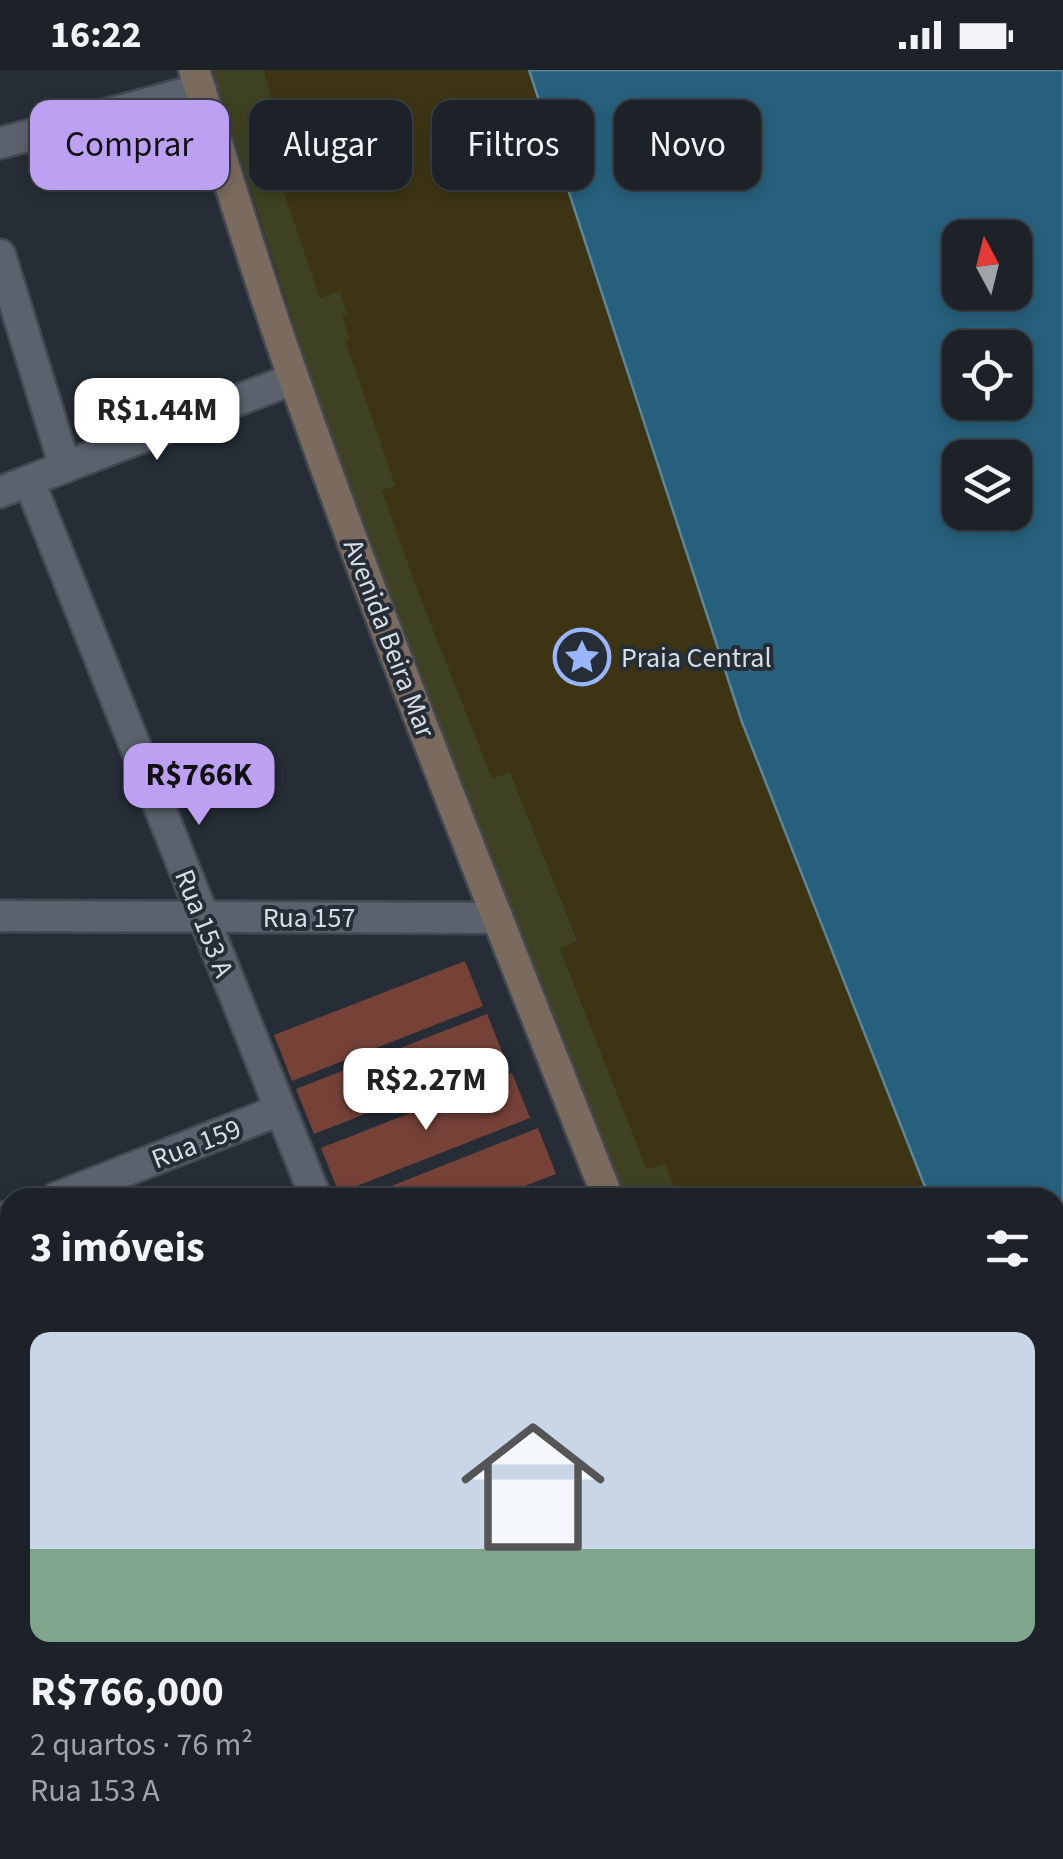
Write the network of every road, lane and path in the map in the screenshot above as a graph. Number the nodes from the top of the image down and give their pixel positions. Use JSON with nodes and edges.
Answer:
{"nodes":[{"id":1,"x":198,"y":80,"type":"edge"},
{"id":2,"x":0,"y":143,"type":"edge"},
{"id":3,"x":0,"y":255,"type":"edge"},
{"id":4,"x":293,"y":379,"type":"junction"},
{"id":5,"x":65,"y":467,"type":"junction"},
{"id":6,"x":29,"y":480,"type":"junction"},
{"id":7,"x":0,"y":492,"type":"edge"},
{"id":8,"x":0,"y":916,"type":"edge"},
{"id":9,"x":202,"y":917,"type":"junction"},
{"id":10,"x":498,"y":918,"type":"junction"},
{"id":11,"x":280,"y":1110,"type":"junction"},
{"id":12,"x":81,"y":1188,"type":"edge"},
{"id":13,"x":312,"y":1188,"type":"edge"},
{"id":14,"x":604,"y":1188,"type":"edge"}],
"edges":[{"from":1,"to":2,"type":"street"},
{"from":1,"to":4,"type":"main road","name":"Avenida Beira Mar"},
{"from":3,"to":5,"type":"street"},
{"from":4,"to":5,"type":"street"},
{"from":4,"to":10,"type":"main road","name":"Avenida Beira Mar"},
{"from":5,"to":6,"type":"street"},
{"from":6,"to":7,"type":"street"},
{"from":6,"to":9,"type":"street","name":"Rua 153 A"},
{"from":8,"to":9,"type":"street","name":"Rua 157"},
{"from":9,"to":10,"type":"street","name":"Rua 157"},
{"from":9,"to":11,"type":"street","name":"Rua 153 A"},
{"from":10,"to":14,"type":"main road","name":"Avenida Beira Mar"},
{"from":11,"to":12,"type":"street","name":"Rua 159"},
{"from":11,"to":13,"type":"street","name":"Rua 153 A"}]}
